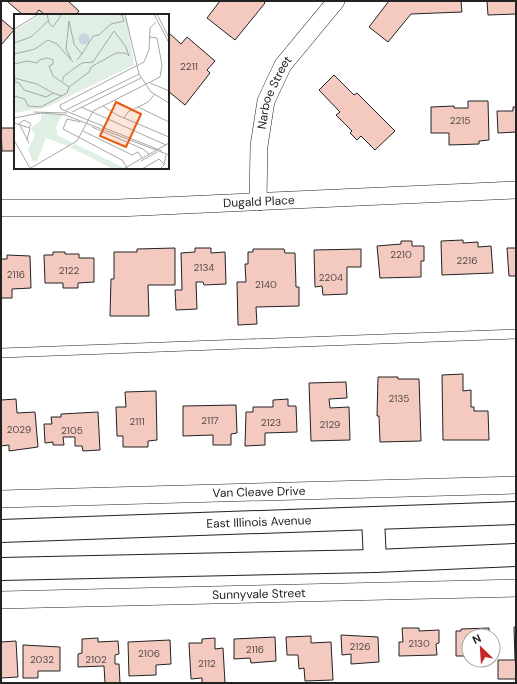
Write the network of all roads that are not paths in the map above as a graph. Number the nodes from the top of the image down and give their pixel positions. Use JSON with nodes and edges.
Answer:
{"nodes":[{"id":1,"x":336,"y":1,"type":"edge"},
{"id":2,"x":516,"y":190,"type":"edge"},
{"id":3,"x":258,"y":202,"type":"junction"},
{"id":4,"x":1,"y":208,"type":"edge"},
{"id":5,"x":516,"y":334,"type":"edge"},
{"id":6,"x":1,"y":353,"type":"edge"},
{"id":7,"x":516,"y":485,"type":"edge"},
{"id":8,"x":1,"y":499,"type":"edge"},
{"id":9,"x":516,"y":513,"type":"edge"},
{"id":10,"x":373,"y":518,"type":"junction"},
{"id":11,"x":1,"y":531,"type":"edge"},
{"id":12,"x":516,"y":555,"type":"edge"},
{"id":13,"x":375,"y":561,"type":"junction"},
{"id":14,"x":1,"y":569,"type":"edge"},
{"id":15,"x":516,"y":588,"type":"edge"},
{"id":16,"x":1,"y":600,"type":"edge"}],
"edges":[{"from":1,"to":3,"type":"street","name":"Narboe Street"},
{"from":2,"to":3,"type":"street","name":"Dugald Place"},
{"from":3,"to":4,"type":"street","name":"Dugald Place"},
{"from":5,"to":6,"type":"lane"},
{"from":7,"to":8,"type":"street","name":"Van Cleave Drive"},
{"from":9,"to":10,"type":"main road","name":"East Illinois Avenue"},
{"from":10,"to":11,"type":"main road","name":"East Illinois Avenue"},
{"from":10,"to":13,"type":"main road"},
{"from":12,"to":13,"type":"main road"},
{"from":13,"to":14,"type":"main road"},
{"from":15,"to":16,"type":"street","name":"Sunnyvale Street"}]}
